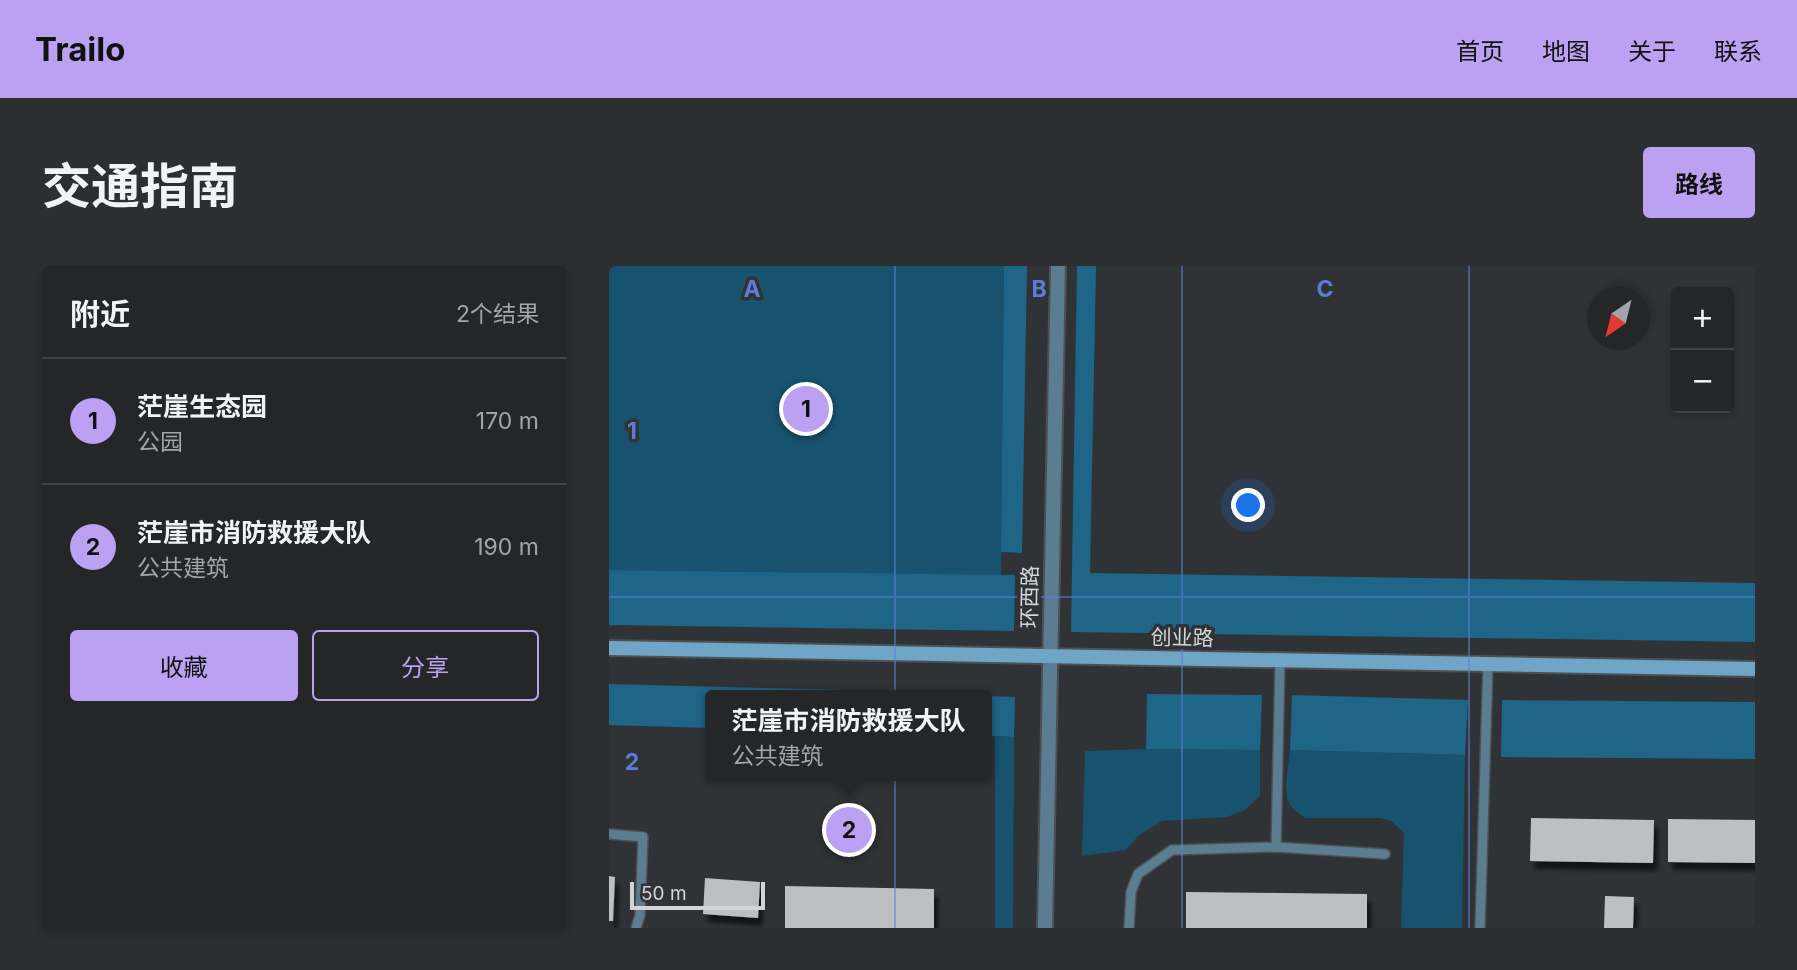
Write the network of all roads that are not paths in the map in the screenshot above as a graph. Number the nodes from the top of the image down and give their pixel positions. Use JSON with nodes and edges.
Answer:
{"nodes":[{"id":1,"x":1058,"y":266,"type":"edge"},
{"id":2,"x":609,"y":648,"type":"edge"},
{"id":3,"x":1050,"y":656,"type":"junction"},
{"id":4,"x":1280,"y":661,"type":"junction"},
{"id":5,"x":1487,"y":664,"type":"junction"},
{"id":6,"x":1755,"y":669,"type":"edge"},
{"id":7,"x":609,"y":834,"type":"edge"},
{"id":8,"x":1276,"y":847,"type":"junction"},
{"id":9,"x":1385,"y":854,"type":"dead end"},
{"id":10,"x":636,"y":928,"type":"edge"},
{"id":11,"x":1045,"y":928,"type":"edge"},
{"id":12,"x":1129,"y":928,"type":"edge"},
{"id":13,"x":1480,"y":928,"type":"edge"}],
"edges":[{"from":1,"to":3,"type":"street","name":"环西路"},
{"from":2,"to":3,"type":"main road","name":"创业路"},
{"from":3,"to":4,"type":"main road","name":"创业路"},
{"from":3,"to":11,"type":"street","name":"环西路"},
{"from":4,"to":5,"type":"main road","name":"创业路"},
{"from":4,"to":8,"type":"lane"},
{"from":5,"to":6,"type":"main road","name":"创业路"},
{"from":5,"to":13,"type":"lane"},
{"from":7,"to":10,"type":"lane"},
{"from":8,"to":9,"type":"lane"},
{"from":8,"to":12,"type":"lane"}]}
